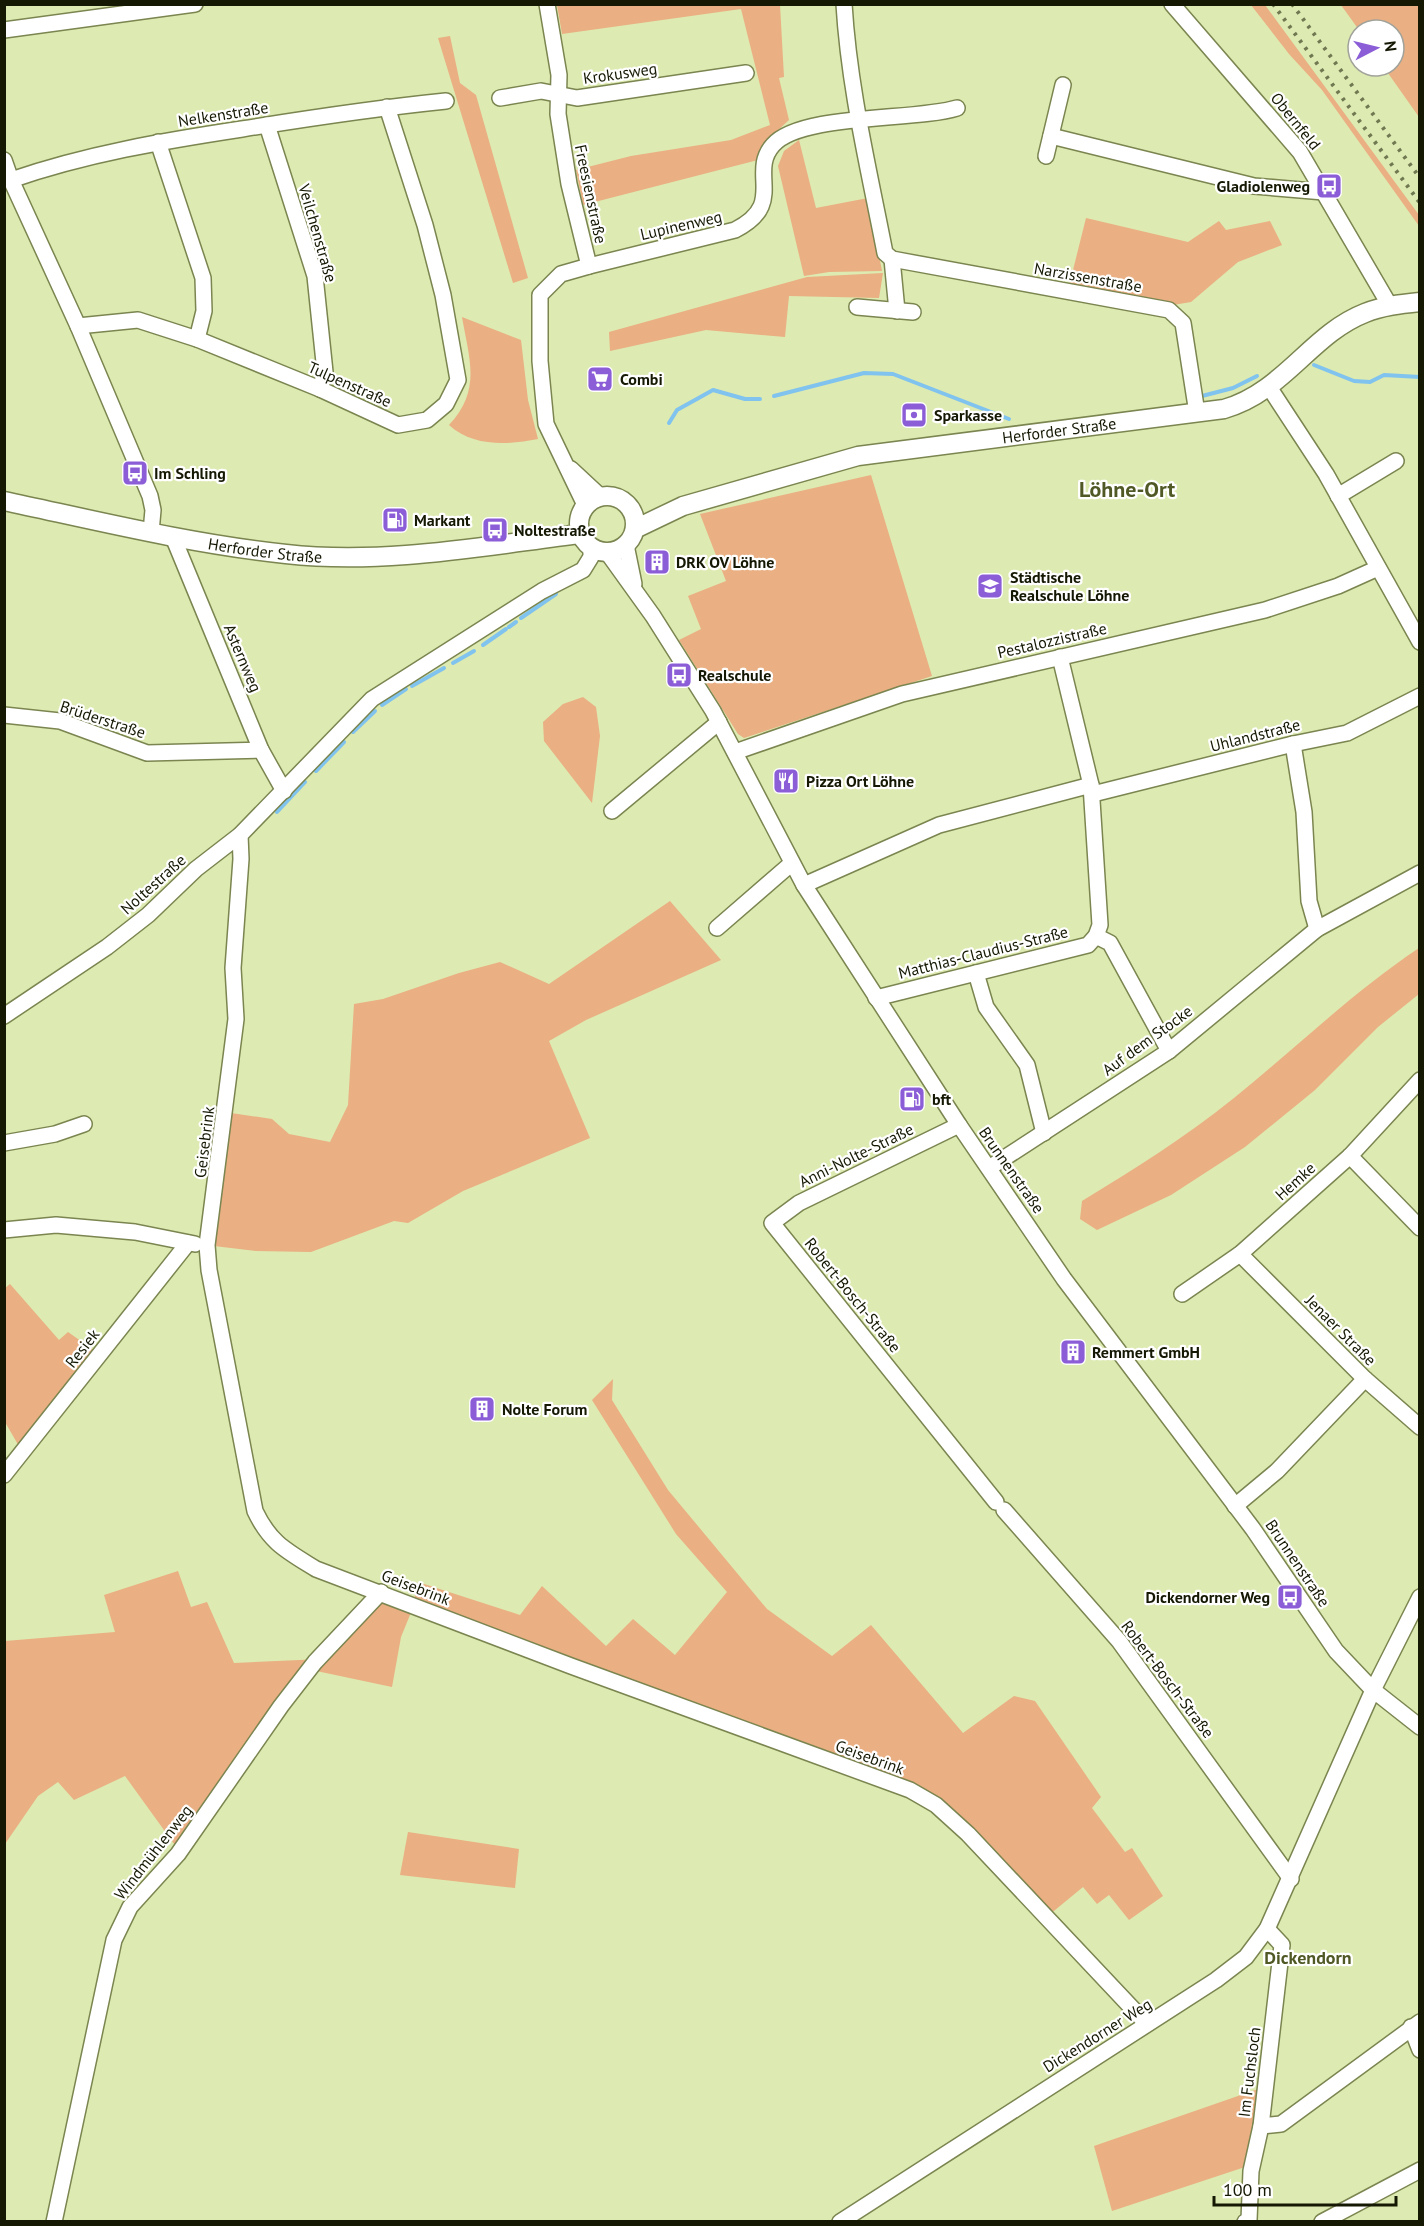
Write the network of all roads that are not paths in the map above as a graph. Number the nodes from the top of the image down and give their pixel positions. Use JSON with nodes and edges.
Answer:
{"nodes":[{"id":1,"x":195,"y":4,"type":"edge"},
{"id":2,"x":547,"y":4,"type":"edge"},
{"id":3,"x":844,"y":4,"type":"edge"},
{"id":4,"x":1172,"y":4,"type":"edge"},
{"id":5,"x":4,"y":30,"type":"edge"},
{"id":6,"x":746,"y":73,"type":"dead end"},
{"id":7,"x":1063,"y":85,"type":"dead end"},
{"id":8,"x":560,"y":94,"type":"junction"},
{"id":9,"x":500,"y":98,"type":"dead end"},
{"id":10,"x":446,"y":101,"type":"dead end"},
{"id":11,"x":387,"y":107,"type":"junction"},
{"id":12,"x":957,"y":108,"type":"dead end"},
{"id":13,"x":859,"y":118,"type":"junction"},
{"id":14,"x":267,"y":125,"type":"junction"},
{"id":15,"x":1051,"y":136,"type":"junction"},
{"id":16,"x":158,"y":142,"type":"junction"},
{"id":17,"x":1046,"y":156,"type":"dead end"},
{"id":18,"x":4,"y":160,"type":"edge"},
{"id":19,"x":10,"y":180,"type":"junction"},
{"id":20,"x":1324,"y":192,"type":"junction"},
{"id":21,"x":888,"y":256,"type":"junction"},
{"id":22,"x":589,"y":266,"type":"junction"},
{"id":23,"x":1419,"y":302,"type":"edge"},
{"id":24,"x":1390,"y":306,"type":"junction"},
{"id":25,"x":856,"y":307,"type":"dead end"},
{"id":26,"x":897,"y":311,"type":"junction"},
{"id":27,"x":913,"y":312,"type":"dead end"},
{"id":28,"x":78,"y":326,"type":"junction"},
{"id":29,"x":197,"y":339,"type":"junction"},
{"id":30,"x":1269,"y":387,"type":"junction"},
{"id":31,"x":320,"y":389,"type":"junction"},
{"id":32,"x":1197,"y":413,"type":"junction"},
{"id":33,"x":1396,"y":461,"type":"dead end"},
{"id":34,"x":1338,"y":496,"type":"junction"},
{"id":35,"x":4,"y":501,"type":"edge"},
{"id":36,"x":631,"y":508,"type":"junction"},
{"id":37,"x":675,"y":509,"type":"junction"},
{"id":38,"x":590,"y":526,"type":"junction"},
{"id":39,"x":635,"y":529,"type":"junction"},
{"id":40,"x":151,"y":532,"type":"junction"},
{"id":41,"x":173,"y":537,"type":"junction"},
{"id":42,"x":626,"y":545,"type":"junction"},
{"id":43,"x":1378,"y":568,"type":"junction"},
{"id":44,"x":635,"y":590,"type":"junction"},
{"id":45,"x":1419,"y":642,"type":"edge"},
{"id":46,"x":1060,"y":657,"type":"junction"},
{"id":47,"x":1419,"y":696,"type":"edge"},
{"id":48,"x":4,"y":715,"type":"edge"},
{"id":49,"x":719,"y":722,"type":"junction"},
{"id":50,"x":1293,"y":744,"type":"junction"},
{"id":51,"x":261,"y":750,"type":"junction"},
{"id":52,"x":735,"y":752,"type":"junction"},
{"id":53,"x":1092,"y":789,"type":"junction"},
{"id":54,"x":284,"y":791,"type":"junction"},
{"id":55,"x":612,"y":811,"type":"dead end"},
{"id":56,"x":240,"y":835,"type":"junction"},
{"id":57,"x":792,"y":863,"type":"junction"},
{"id":58,"x":1419,"y":873,"type":"edge"},
{"id":59,"x":804,"y":885,"type":"junction"},
{"id":60,"x":717,"y":928,"type":"dead end"},
{"id":61,"x":1317,"y":929,"type":"junction"},
{"id":62,"x":1096,"y":936,"type":"junction"},
{"id":63,"x":976,"y":973,"type":"junction"},
{"id":64,"x":876,"y":998,"type":"junction"},
{"id":65,"x":4,"y":1016,"type":"edge"},
{"id":66,"x":1168,"y":1051,"type":"junction"},
{"id":67,"x":1419,"y":1080,"type":"edge"},
{"id":68,"x":84,"y":1124,"type":"dead end"},
{"id":69,"x":959,"y":1125,"type":"junction"},
{"id":70,"x":1044,"y":1133,"type":"junction"},
{"id":71,"x":4,"y":1143,"type":"edge"},
{"id":72,"x":1350,"y":1156,"type":"junction"},
{"id":73,"x":989,"y":1168,"type":"junction"},
{"id":74,"x":772,"y":1223,"type":"joint"},
{"id":75,"x":1419,"y":1228,"type":"edge"},
{"id":76,"x":4,"y":1230,"type":"edge"},
{"id":77,"x":188,"y":1243,"type":"junction"},
{"id":78,"x":207,"y":1245,"type":"junction"},
{"id":79,"x":1240,"y":1254,"type":"junction"},
{"id":80,"x":1182,"y":1294,"type":"dead end"},
{"id":81,"x":1365,"y":1379,"type":"junction"},
{"id":82,"x":1419,"y":1427,"type":"edge"},
{"id":83,"x":4,"y":1475,"type":"edge"},
{"id":84,"x":1235,"y":1506,"type":"junction"},
{"id":85,"x":381,"y":1592,"type":"junction"},
{"id":86,"x":1419,"y":1597,"type":"edge"},
{"id":87,"x":1373,"y":1690,"type":"junction"},
{"id":88,"x":1419,"y":1727,"type":"edge"},
{"id":89,"x":1291,"y":1879,"type":"junction"},
{"id":90,"x":1267,"y":1929,"type":"junction"},
{"id":91,"x":1147,"y":2024,"type":"junction"},
{"id":92,"x":1415,"y":2025,"type":"edge"},
{"id":93,"x":1419,"y":2050,"type":"edge"},
{"id":94,"x":1261,"y":2126,"type":"junction"},
{"id":95,"x":1419,"y":2170,"type":"edge"},
{"id":96,"x":1251,"y":2221,"type":"edge"},
{"id":97,"x":54,"y":2222,"type":"edge"},
{"id":98,"x":840,"y":2222,"type":"edge"},
{"id":99,"x":1322,"y":2222,"type":"edge"}],
"edges":[{"from":1,"to":5,"type":"street"},
{"from":2,"to":8,"type":"street","name":"Freesienstraße"},
{"from":3,"to":13,"type":"street"},
{"from":4,"to":20,"type":"street","name":"Obernfeld"},
{"from":6,"to":8,"type":"street","name":"Krokusweg"},
{"from":7,"to":15,"type":"street"},
{"from":8,"to":9,"type":"street","name":"Krokusweg"},
{"from":8,"to":22,"type":"street","name":"Freesienstraße"},
{"from":10,"to":11,"type":"street","name":"Nelkenstraße"},
{"from":11,"to":14,"type":"street","name":"Nelkenstraße"},
{"from":11,"to":31,"type":"street","name":"Tulpenstraße"},
{"from":12,"to":13,"type":"street","name":"Lupinenweg"},
{"from":13,"to":21,"type":"street"},
{"from":13,"to":22,"type":"street","name":"Lupinenweg"},
{"from":14,"to":16,"type":"street","name":"Nelkenstraße"},
{"from":14,"to":31,"type":"street","name":"Veilchenstraße"},
{"from":15,"to":17,"type":"street"},
{"from":15,"to":20,"type":"street"},
{"from":16,"to":19,"type":"street","name":"Nelkenstraße"},
{"from":16,"to":29,"type":"street"},
{"from":18,"to":19,"type":"street"},
{"from":19,"to":28,"type":"street"},
{"from":20,"to":24,"type":"street","name":"Obernfeld"},
{"from":21,"to":26,"type":"street"},
{"from":21,"to":32,"type":"street","name":"Narzissenstraße"},
{"from":22,"to":38,"type":"street","name":"Freesienstraße"},
{"from":23,"to":24,"type":"main road","name":"Herforder Straße"},
{"from":24,"to":30,"type":"main road","name":"Herforder Straße"},
{"from":25,"to":26,"type":"street"},
{"from":26,"to":27,"type":"street"},
{"from":28,"to":29,"type":"street","name":"Tulpenstraße"},
{"from":28,"to":40,"type":"street"},
{"from":29,"to":31,"type":"street","name":"Tulpenstraße"},
{"from":30,"to":32,"type":"main road","name":"Herforder Straße"},
{"from":30,"to":34,"type":"street"},
{"from":32,"to":37,"type":"main road","name":"Herforder Straße"},
{"from":33,"to":34,"type":"street"},
{"from":34,"to":43,"type":"street"},
{"from":35,"to":40,"type":"main road","name":"Herforder Straße"},
{"from":36,"to":37,"type":"main road","name":"Herforder Straße"},
{"from":36,"to":38,"type":"main road"},
{"from":36,"to":39,"type":"main road"},
{"from":37,"to":39,"type":"main road","name":"Herforder Straße"},
{"from":38,"to":41,"type":"main road","name":"Herforder Straße"},
{"from":38,"to":42,"type":"main road","name":"Herforder Straße"},
{"from":38,"to":44,"type":"street","name":"Brunnenstraße"},
{"from":38,"to":54,"type":"street","name":"Noltestraße"},
{"from":39,"to":42,"type":"main road"},
{"from":40,"to":41,"type":"main road","name":"Herforder Straße"},
{"from":41,"to":51,"type":"street","name":"Asternweg"},
{"from":42,"to":44,"type":"street","name":"Brunnenstraße"},
{"from":43,"to":45,"type":"street"},
{"from":43,"to":46,"type":"street","name":"Pestalozzistraße"},
{"from":44,"to":49,"type":"street","name":"Brunnenstraße"},
{"from":46,"to":52,"type":"street","name":"Pestalozzistraße"},
{"from":46,"to":53,"type":"street"},
{"from":47,"to":50,"type":"street","name":"Uhlandstraße"},
{"from":48,"to":51,"type":"street","name":"Brüderstraße"},
{"from":49,"to":52,"type":"street","name":"Brunnenstraße"},
{"from":49,"to":55,"type":"street"},
{"from":50,"to":53,"type":"street","name":"Uhlandstraße"},
{"from":50,"to":61,"type":"street"},
{"from":51,"to":54,"type":"street","name":"Asternweg"},
{"from":52,"to":57,"type":"street","name":"Brunnenstraße"},
{"from":53,"to":59,"type":"street","name":"Uhlandstraße"},
{"from":53,"to":62,"type":"street"},
{"from":54,"to":56,"type":"street","name":"Noltestraße"},
{"from":56,"to":65,"type":"street","name":"Noltestraße"},
{"from":56,"to":78,"type":"street","name":"Geisebrink"},
{"from":57,"to":59,"type":"street","name":"Brunnenstraße"},
{"from":57,"to":60,"type":"street"},
{"from":58,"to":61,"type":"street","name":"Auf dem Stocke"},
{"from":59,"to":64,"type":"street","name":"Brunnenstraße"},
{"from":61,"to":66,"type":"street","name":"Auf dem Stocke"},
{"from":62,"to":63,"type":"street","name":"Matthias-Claudius-Straße"},
{"from":62,"to":66,"type":"street"},
{"from":63,"to":64,"type":"street","name":"Matthias-Claudius-Straße"},
{"from":63,"to":70,"type":"street"},
{"from":64,"to":69,"type":"street","name":"Brunnenstraße"},
{"from":66,"to":70,"type":"street","name":"Auf dem Stocke"},
{"from":67,"to":72,"type":"street","name":"Hemke"},
{"from":68,"to":71,"type":"street"},
{"from":69,"to":73,"type":"street","name":"Brunnenstraße"},
{"from":69,"to":74,"type":"street","name":"Anni-Nolte-Straße"},
{"from":70,"to":73,"type":"street","name":"Auf dem Stocke"},
{"from":72,"to":75,"type":"street"},
{"from":72,"to":79,"type":"street","name":"Hemke"},
{"from":73,"to":84,"type":"street","name":"Brunnenstraße"},
{"from":74,"to":89,"type":"street","name":"Robert-Bosch-Straße"},
{"from":76,"to":77,"type":"street"},
{"from":77,"to":78,"type":"street"},
{"from":77,"to":83,"type":"street","name":"Resiek"},
{"from":78,"to":85,"type":"street","name":"Geisebrink"},
{"from":79,"to":80,"type":"street","name":"Hemke"},
{"from":79,"to":81,"type":"street","name":"Jenaer Straße"},
{"from":81,"to":82,"type":"street","name":"Jenaer Straße"},
{"from":81,"to":84,"type":"street"},
{"from":84,"to":87,"type":"street","name":"Brunnenstraße"},
{"from":85,"to":91,"type":"street","name":"Geisebrink"},
{"from":85,"to":97,"type":"street","name":"Windmühlenweg"},
{"from":86,"to":87,"type":"street","name":"Dickendorner Weg"},
{"from":87,"to":88,"type":"street","name":"Brunnenstraße"},
{"from":87,"to":89,"type":"street","name":"Dickendorner Weg"},
{"from":89,"to":90,"type":"street","name":"Dickendorner Weg"},
{"from":90,"to":91,"type":"street","name":"Dickendorner Weg"},
{"from":90,"to":94,"type":"street","name":"Im Fuchsloch"},
{"from":91,"to":98,"type":"street","name":"Dickendorner Weg"},
{"from":92,"to":93,"type":"street"},
{"from":92,"to":94,"type":"street"},
{"from":94,"to":96,"type":"street","name":"Im Fuchsloch"},
{"from":95,"to":99,"type":"street"}]}
